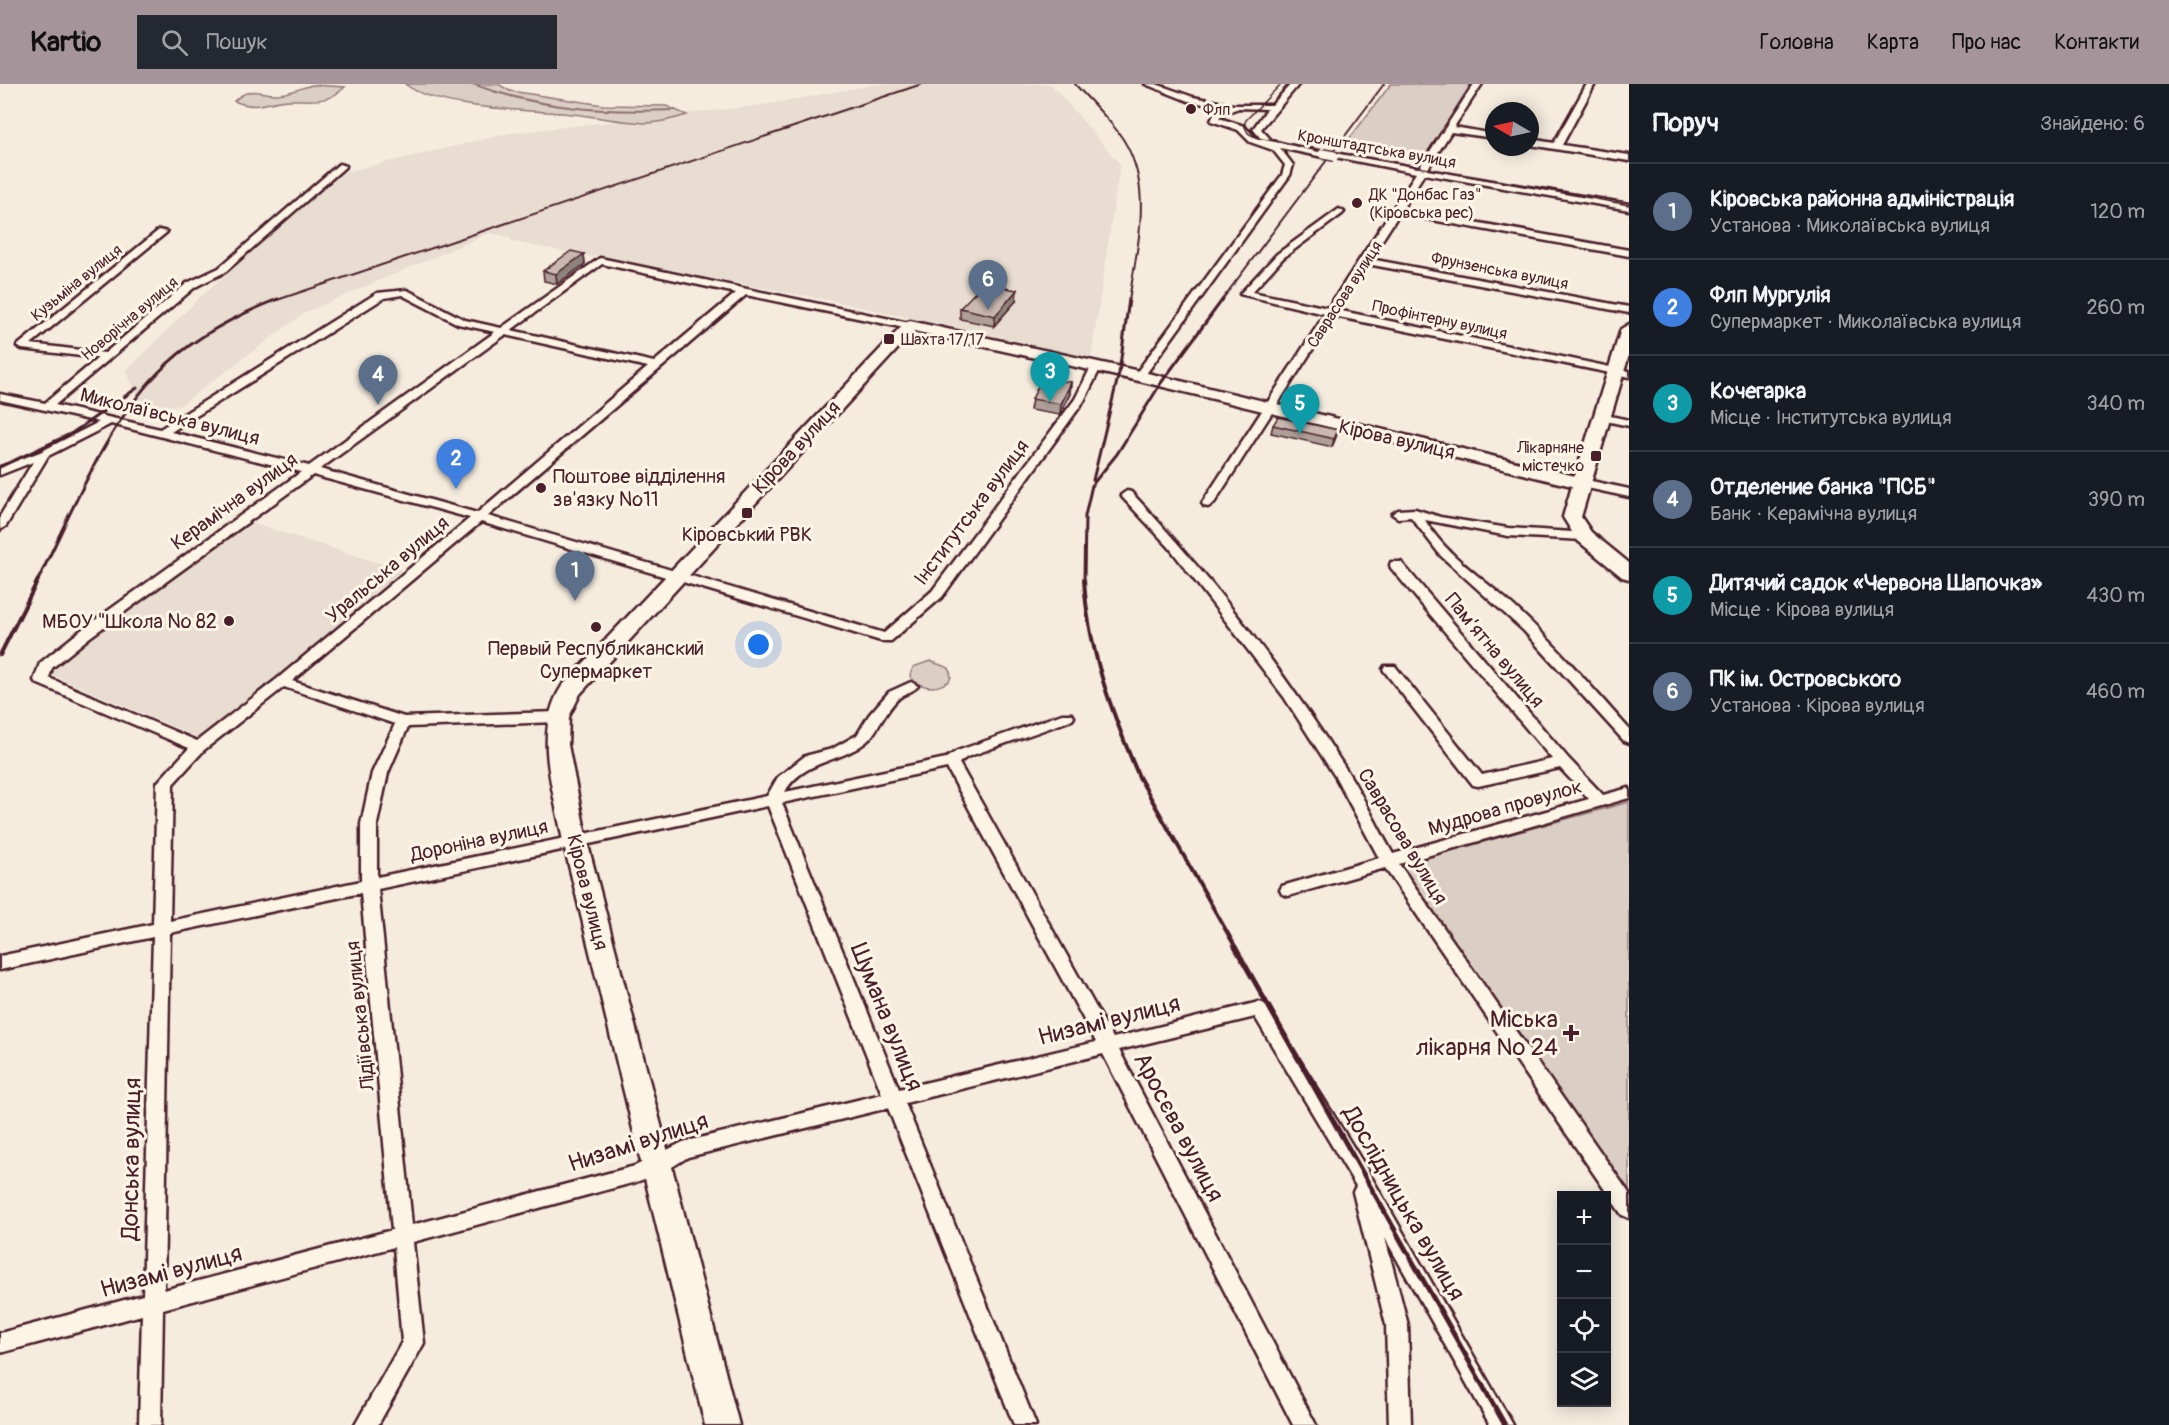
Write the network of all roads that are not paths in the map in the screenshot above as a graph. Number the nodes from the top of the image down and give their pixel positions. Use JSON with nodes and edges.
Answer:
{"nodes":[{"id":1,"x":1151,"y":84,"type":"edge"},
{"id":2,"x":1295,"y":84,"type":"edge"},
{"id":3,"x":1478,"y":84,"type":"edge"},
{"id":4,"x":1591,"y":84,"type":"edge"},
{"id":5,"x":1239,"y":106,"type":"junction"},
{"id":6,"x":1273,"y":107,"type":"junction"},
{"id":7,"x":1450,"y":129,"type":"junction"},
{"id":8,"x":1485,"y":135,"type":"edge"},
{"id":9,"x":1539,"y":144,"type":"edge"},
{"id":10,"x":1557,"y":147,"type":"junction"},
{"id":11,"x":1629,"y":158,"type":"edge"},
{"id":12,"x":342,"y":166,"type":"dead end"},
{"id":13,"x":1420,"y":171,"type":"junction"},
{"id":14,"x":1629,"y":207,"type":"edge"},
{"id":15,"x":1398,"y":211,"type":"junction"},
{"id":16,"x":1340,"y":212,"type":"dead end"},
{"id":17,"x":162,"y":232,"type":"dead end"},
{"id":18,"x":1629,"y":253,"type":"edge"},
{"id":19,"x":1365,"y":261,"type":"junction"},
{"id":20,"x":745,"y":291,"type":"junction"},
{"id":21,"x":1629,"y":310,"type":"edge"},
{"id":22,"x":1331,"y":312,"type":"junction"},
{"id":23,"x":910,"y":326,"type":"junction"},
{"id":24,"x":1629,"y":329,"type":"edge"},
{"id":25,"x":501,"y":331,"type":"junction"},
{"id":26,"x":107,"y":356,"type":"junction"},
{"id":27,"x":654,"y":365,"type":"junction"},
{"id":28,"x":1096,"y":366,"type":"junction"},
{"id":29,"x":1622,"y":373,"type":"edge"},
{"id":30,"x":1139,"y":376,"type":"junction"},
{"id":31,"x":0,"y":396,"type":"edge"},
{"id":32,"x":48,"y":406,"type":"junction"},
{"id":33,"x":1269,"y":408,"type":"junction"},
{"id":34,"x":1601,"y":417,"type":"junction"},
{"id":35,"x":109,"y":421,"type":"junction"},
{"id":36,"x":1629,"y":423,"type":"edge"},
{"id":37,"x":162,"y":432,"type":"junction"},
{"id":38,"x":44,"y":454,"type":"junction"},
{"id":39,"x":0,"y":471,"type":"edge"},
{"id":40,"x":308,"y":471,"type":"junction"},
{"id":41,"x":1582,"y":483,"type":"junction"},
{"id":42,"x":1629,"y":494,"type":"edge"},
{"id":43,"x":1127,"y":495,"type":"dead end"},
{"id":44,"x":1208,"y":503,"type":"dead end"},
{"id":45,"x":1415,"y":513,"type":"junction"},
{"id":46,"x":1398,"y":514,"type":"dead end"},
{"id":47,"x":479,"y":517,"type":"junction"},
{"id":48,"x":0,"y":526,"type":"edge"},
{"id":49,"x":1584,"y":536,"type":"junction"},
{"id":50,"x":1621,"y":562,"type":"edge"},
{"id":51,"x":1396,"y":565,"type":"dead end"},
{"id":52,"x":1629,"y":573,"type":"edge"},
{"id":53,"x":676,"y":576,"type":"junction"},
{"id":54,"x":1390,"y":669,"type":"dead end"},
{"id":55,"x":282,"y":682,"type":"junction"},
{"id":56,"x":911,"y":686,"type":"dead end"},
{"id":57,"x":558,"y":717,"type":"junction"},
{"id":58,"x":1067,"y":717,"type":"dead end"},
{"id":59,"x":403,"y":722,"type":"junction"},
{"id":60,"x":1629,"y":738,"type":"edge"},
{"id":61,"x":199,"y":747,"type":"junction"},
{"id":62,"x":951,"y":762,"type":"junction"},
{"id":63,"x":1563,"y":762,"type":"junction"},
{"id":64,"x":1629,"y":793,"type":"edge"},
{"id":65,"x":773,"y":800,"type":"junction"},
{"id":66,"x":1600,"y":801,"type":"junction"},
{"id":67,"x":575,"y":842,"type":"junction"},
{"id":68,"x":1389,"y":862,"type":"junction"},
{"id":69,"x":369,"y":885,"type":"junction"},
{"id":70,"x":1288,"y":890,"type":"dead end"},
{"id":71,"x":160,"y":929,"type":"junction"},
{"id":72,"x":0,"y":963,"type":"edge"},
{"id":73,"x":1259,"y":1009,"type":"joint"},
{"id":74,"x":1107,"y":1046,"type":"junction"},
{"id":75,"x":894,"y":1099,"type":"junction"},
{"id":76,"x":657,"y":1166,"type":"junction"},
{"id":77,"x":1358,"y":1172,"type":"junction"},
{"id":78,"x":1629,"y":1209,"type":"edge"},
{"id":79,"x":404,"y":1235,"type":"junction"},
{"id":80,"x":154,"y":1302,"type":"junction"},
{"id":81,"x":0,"y":1343,"type":"edge"},
{"id":82,"x":150,"y":1425,"type":"edge"},
{"id":83,"x":366,"y":1425,"type":"edge"},
{"id":84,"x":722,"y":1425,"type":"edge"},
{"id":85,"x":1025,"y":1425,"type":"edge"},
{"id":86,"x":1305,"y":1425,"type":"edge"},
{"id":87,"x":1400,"y":1425,"type":"edge"},
{"id":88,"x":1503,"y":1425,"type":"edge"}],
"edges":[{"from":1,"to":5,"type":"street"},
{"from":2,"to":6,"type":"street"},
{"from":3,"to":7,"type":"street","name":"Саврасова вулиця"},
{"from":4,"to":10,"type":"street"},
{"from":5,"to":6,"type":"street"},
{"from":5,"to":30,"type":"street"},
{"from":6,"to":13,"type":"street","name":"Кронштадтська вулиця","bridge":true},
{"from":7,"to":8,"type":"street"},
{"from":7,"to":13,"type":"street","name":"Саврасова вулиця"},
{"from":9,"to":10,"type":"street"},
{"from":10,"to":11,"type":"street"},
{"from":12,"to":26,"type":"street","name":"Новорічна вулиця"},
{"from":13,"to":14,"type":"street","name":"Кронштадтська вулиця"},
{"from":13,"to":15,"type":"street","name":"Саврасова вулиця"},
{"from":15,"to":18,"type":"street"},
{"from":15,"to":19,"type":"street","name":"Саврасова вулиця"},
{"from":16,"to":22,"type":"street","name":"Профінтерну вулиця"},
{"from":17,"to":26,"type":"street","name":"Кузьміна вулиця"},
{"from":19,"to":21,"type":"street","name":"Фрунзенська вулиця"},
{"from":19,"to":22,"type":"street","name":"Саврасова вулиця"},
{"from":20,"to":23,"type":"street"},
{"from":20,"to":25,"type":"street","name":"Керамічна вулиця"},
{"from":20,"to":27,"type":"street","name":"Уральська вулиця"},
{"from":22,"to":29,"type":"street","name":"Профінтерну вулиця"},
{"from":22,"to":33,"type":"street","name":"Саврасова вулиця"},
{"from":23,"to":28,"type":"main road","name":"Кірова вулиця"},
{"from":23,"to":53,"type":"main road","name":"Кірова вулиця"},
{"from":24,"to":29,"type":"main road"},
{"from":25,"to":27,"type":"street"},
{"from":25,"to":37,"type":"street"},
{"from":25,"to":40,"type":"street","name":"Керамічна вулиця"},
{"from":26,"to":32,"type":"street","name":"Новорічна вулиця"},
{"from":27,"to":47,"type":"street","name":"Уральська вулиця"},
{"from":28,"to":30,"type":"main road","name":"Кірова вулиця"},
{"from":28,"to":53,"type":"street","name":"Інститутська вулиця"},
{"from":29,"to":34,"type":"main road"},
{"from":30,"to":33,"type":"main road","name":"Кірова вулиця"},
{"from":31,"to":32,"type":"street","name":"Миколаївська вулиця"},
{"from":32,"to":35,"type":"street","name":"Миколаївська вулиця"},
{"from":33,"to":41,"type":"main road","name":"Кірова вулиця"},
{"from":33,"to":44,"type":"street","name":"Саврасова вулиця"},
{"from":34,"to":36,"type":"street"},
{"from":34,"to":41,"type":"main road"},
{"from":35,"to":37,"type":"street","name":"Миколаївська вулиця"},
{"from":35,"to":38,"type":"street"},
{"from":37,"to":40,"type":"street","name":"Миколаївська вулиця"},
{"from":38,"to":39,"type":"street"},
{"from":38,"to":48,"type":"street"},
{"from":40,"to":47,"type":"street","name":"Миколаївська вулиця"},
{"from":40,"to":61,"type":"street","name":"Керамічна вулиця"},
{"from":41,"to":42,"type":"street"},
{"from":41,"to":49,"type":"main road"},
{"from":43,"to":68,"type":"street","name":"Саврасова вулиця"},
{"from":45,"to":46,"type":"street"},
{"from":45,"to":49,"type":"street"},
{"from":45,"to":60,"type":"street"},
{"from":47,"to":53,"type":"street","name":"Миколаївська вулиця"},
{"from":47,"to":55,"type":"street","name":"Уральська вулиця"},
{"from":49,"to":50,"type":"main road"},
{"from":50,"to":52,"type":"main road"},
{"from":51,"to":63,"type":"street","name":"Пам’ятна вулиця"},
{"from":53,"to":57,"type":"main road","name":"Кірова вулиця"},
{"from":54,"to":63,"type":"street"},
{"from":55,"to":59,"type":"street"},
{"from":55,"to":61,"type":"street","name":"Уральська вулиця"},
{"from":56,"to":65,"type":"street"},
{"from":57,"to":59,"type":"street"},
{"from":57,"to":67,"type":"main road","name":"Кірова вулиця"},
{"from":58,"to":62,"type":"street","name":"Дороніна вулиця"},
{"from":59,"to":69,"type":"street","name":"Лідіївська вулиця"},
{"from":61,"to":71,"type":"street","name":"Уральська вулиця"},
{"from":62,"to":65,"type":"street","name":"Дороніна вулиця"},
{"from":62,"to":74,"type":"street","name":"Аросєва вулиця"},
{"from":63,"to":66,"type":"street","name":"Пам’ятна вулиця"},
{"from":64,"to":66,"type":"street","name":"Мудрова провулок"},
{"from":65,"to":67,"type":"street","name":"Дороніна вулиця"},
{"from":65,"to":75,"type":"street","name":"Шумана вулиця"},
{"from":66,"to":68,"type":"street","name":"Мудрова провулок"},
{"from":67,"to":69,"type":"street","name":"Дороніна вулиця"},
{"from":67,"to":76,"type":"main road","name":"Кірова вулиця"},
{"from":68,"to":70,"type":"street","name":"Мудрова провулок"},
{"from":68,"to":78,"type":"street","name":"Саврасова вулиця"},
{"from":69,"to":71,"type":"street","name":"Дороніна вулиця"},
{"from":69,"to":79,"type":"street","name":"Лідіївська вулиця"},
{"from":71,"to":72,"type":"street","name":"Дороніна вулиця"},
{"from":71,"to":80,"type":"street","name":"Донська вулиця"},
{"from":73,"to":74,"type":"street","name":"Низамі вулиця"},
{"from":73,"to":77,"type":"street","name":"Дослідницька вулиця"},
{"from":74,"to":75,"type":"street","name":"Низамі вулиця"},
{"from":74,"to":86,"type":"street","name":"Аросєва вулиця"},
{"from":75,"to":76,"type":"street","name":"Низамі вулиця"},
{"from":75,"to":85,"type":"street","name":"Шумана вулиця"},
{"from":76,"to":79,"type":"street","name":"Низамі вулиця"},
{"from":76,"to":84,"type":"main road","name":"Кірова вулиця"},
{"from":77,"to":87,"type":"street"},
{"from":77,"to":88,"type":"street","name":"Дослідницька вулиця"},
{"from":79,"to":80,"type":"street","name":"Низамі вулиця"},
{"from":79,"to":83,"type":"street","name":"Лідіївська вулиця"},
{"from":80,"to":81,"type":"street","name":"Низамі вулиця"},
{"from":80,"to":82,"type":"street","name":"Донська вулиця"}]}
